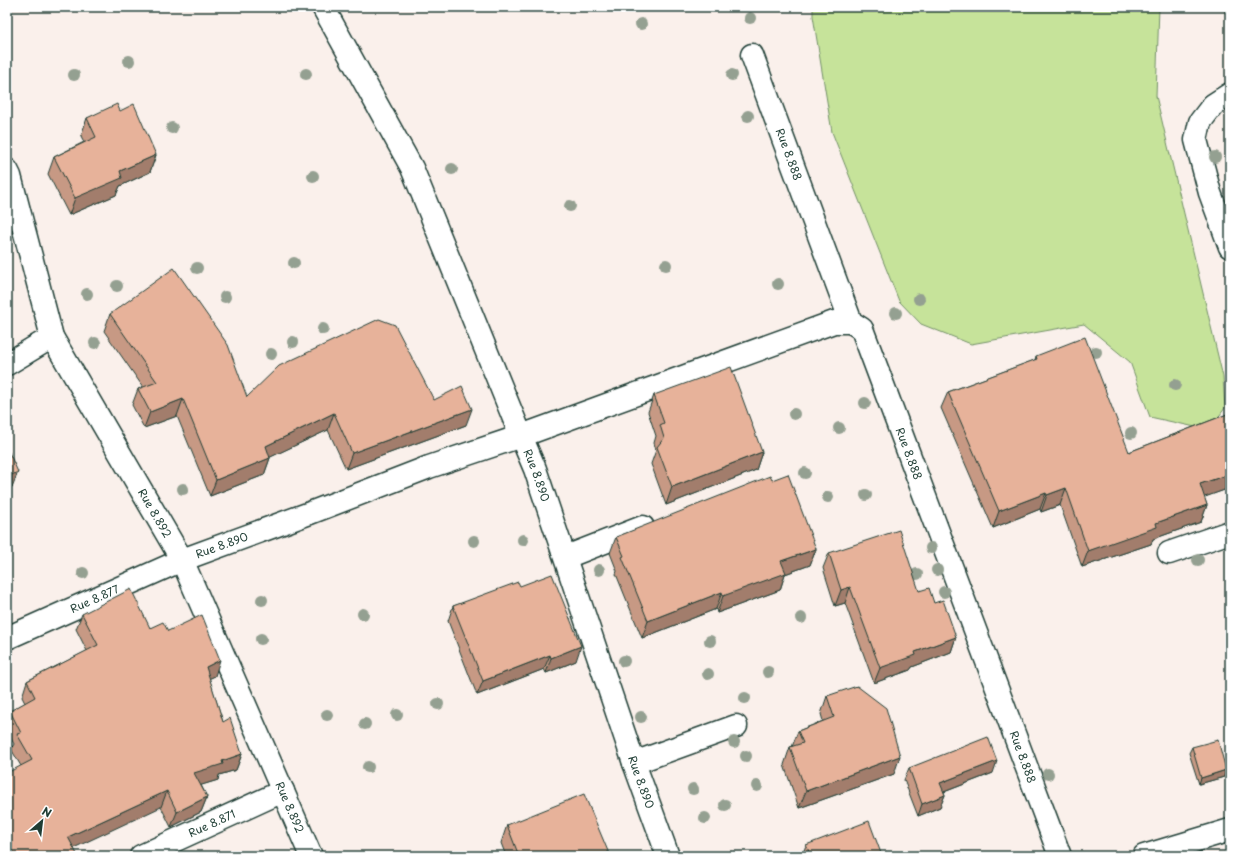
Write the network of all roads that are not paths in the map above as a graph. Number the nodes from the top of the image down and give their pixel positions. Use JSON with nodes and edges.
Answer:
{"nodes":[{"id":1,"x":323,"y":7,"type":"edge"},
{"id":2,"x":752,"y":55,"type":"dead end"},
{"id":3,"x":1230,"y":94,"type":"edge"},
{"id":4,"x":7,"y":170,"type":"edge"},
{"id":5,"x":1230,"y":247,"type":"edge"},
{"id":6,"x":851,"y":322,"type":"junction"},
{"id":7,"x":52,"y":337,"type":"junction"},
{"id":8,"x":7,"y":364,"type":"edge"},
{"id":9,"x":521,"y":436,"type":"junction"},
{"id":10,"x":660,"y":521,"type":"edge"},
{"id":11,"x":1230,"y":532,"type":"edge"},
{"id":12,"x":1169,"y":553,"type":"dead end"},
{"id":13,"x":566,"y":557,"type":"junction"},
{"id":14,"x":182,"y":560,"type":"junction"},
{"id":15,"x":7,"y":638,"type":"edge"},
{"id":16,"x":736,"y":726,"type":"dead end"},
{"id":17,"x":634,"y":763,"type":"junction"},
{"id":18,"x":283,"y":791,"type":"junction"},
{"id":19,"x":1230,"y":830,"type":"edge"},
{"id":20,"x":141,"y":856,"type":"edge"},
{"id":21,"x":312,"y":856,"type":"edge"},
{"id":22,"x":668,"y":856,"type":"edge"},
{"id":23,"x":1060,"y":856,"type":"edge"},
{"id":24,"x":1144,"y":856,"type":"edge"}],
"edges":[{"from":1,"to":9,"type":"street"},
{"from":2,"to":6,"type":"street","name":"Rue 8.888"},
{"from":3,"to":5,"type":"street"},
{"from":4,"to":7,"type":"street","name":"Rue 8.892"},
{"from":6,"to":9,"type":"street"},
{"from":6,"to":23,"type":"street","name":"Rue 8.888"},
{"from":7,"to":8,"type":"street"},
{"from":7,"to":14,"type":"street","name":"Rue 8.892"},
{"from":9,"to":13,"type":"street","name":"Rue 8.890"},
{"from":9,"to":14,"type":"street","name":"Rue 8.890"},
{"from":10,"to":13,"type":"street"},
{"from":11,"to":12,"type":"street"},
{"from":13,"to":17,"type":"street","name":"Rue 8.890"},
{"from":14,"to":15,"type":"street","name":"Rue 8.877"},
{"from":14,"to":18,"type":"street","name":"Rue 8.892"},
{"from":16,"to":17,"type":"street"},
{"from":17,"to":22,"type":"street","name":"Rue 8.890"},
{"from":18,"to":20,"type":"street","name":"Rue 8.871"},
{"from":18,"to":21,"type":"street","name":"Rue 8.892"},
{"from":19,"to":24,"type":"street"}]}
